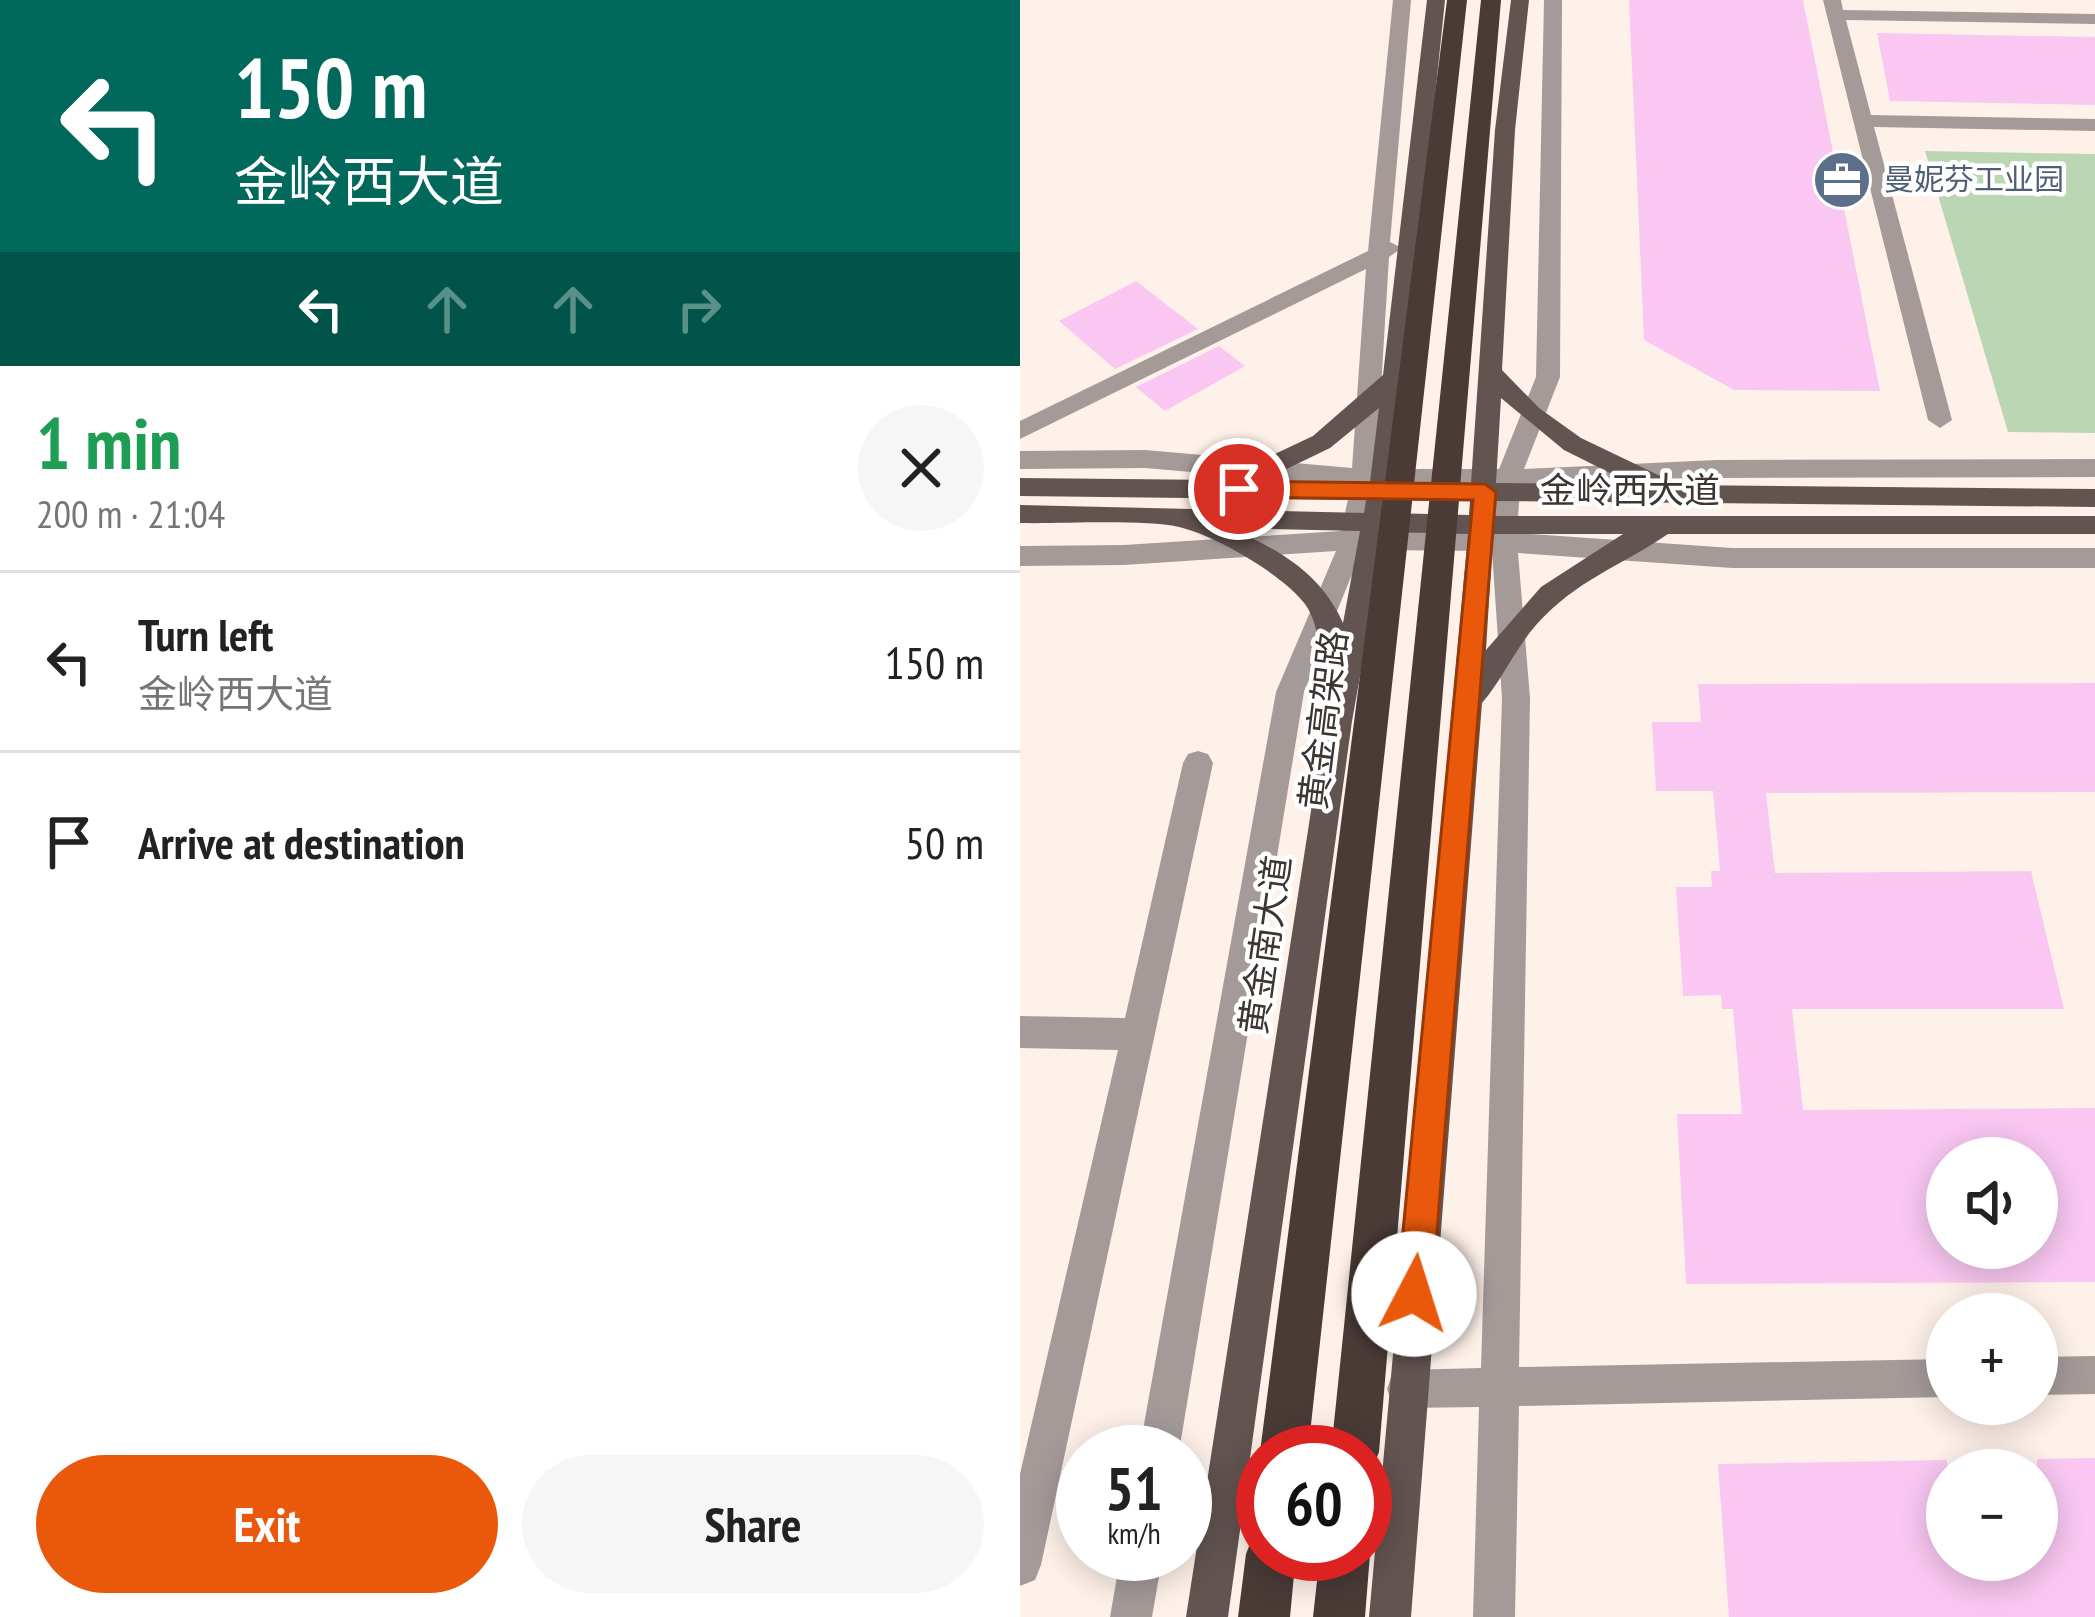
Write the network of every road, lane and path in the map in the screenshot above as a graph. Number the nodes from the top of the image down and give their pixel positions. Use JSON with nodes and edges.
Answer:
{"nodes":[{"id":1,"x":1402,"y":0,"type":"edge"},
{"id":2,"x":1436,"y":0,"type":"edge"},
{"id":3,"x":1457,"y":0,"type":"edge"},
{"id":4,"x":1491,"y":0,"type":"edge"},
{"id":5,"x":1520,"y":0,"type":"edge"},
{"id":6,"x":1553,"y":0,"type":"edge"},
{"id":7,"x":1833,"y":8,"type":"edge"},
{"id":8,"x":2095,"y":19,"type":"edge"},
{"id":9,"x":1863,"y":121,"type":"junction"},
{"id":10,"x":2095,"y":125,"type":"edge"},
{"id":11,"x":1505,"y":130,"type":"junction"},
{"id":12,"x":1418,"y":131,"type":"junction"},
{"id":13,"x":1407,"y":240,"type":"junction"},
{"id":14,"x":1493,"y":374,"type":"junction"},
{"id":15,"x":1394,"y":376,"type":"junction"},
{"id":16,"x":1367,"y":409,"type":"junction"},
{"id":17,"x":1532,"y":417,"type":"junction"},
{"id":18,"x":1940,"y":420,"type":"dead end"},
{"id":19,"x":1020,"y":431,"type":"edge"},
{"id":20,"x":1020,"y":460,"type":"edge"},
{"id":21,"x":2095,"y":468,"type":"edge"},
{"id":22,"x":1267,"y":470,"type":"junction"},
{"id":23,"x":1629,"y":474,"type":"junction"},
{"id":24,"x":1496,"y":485,"type":"junction"},
{"id":25,"x":1020,"y":487,"type":"edge"},
{"id":26,"x":1192,"y":488,"type":"junction"},
{"id":27,"x":1703,"y":496,"type":"junction"},
{"id":28,"x":2095,"y":498,"type":"edge"},
{"id":29,"x":1369,"y":508,"type":"junction"},
{"id":30,"x":1020,"y":514,"type":"edge"},
{"id":31,"x":1156,"y":516,"type":"junction"},
{"id":32,"x":2095,"y":525,"type":"edge"},
{"id":33,"x":1668,"y":526,"type":"junction"},
{"id":34,"x":1493,"y":533,"type":"junction"},
{"id":35,"x":1246,"y":547,"type":"junction"},
{"id":36,"x":1615,"y":550,"type":"junction"},
{"id":37,"x":1020,"y":556,"type":"edge"},
{"id":38,"x":2095,"y":558,"type":"edge"},
{"id":39,"x":1327,"y":609,"type":"junction"},
{"id":40,"x":1511,"y":634,"type":"junction"},
{"id":41,"x":1338,"y":721,"type":"junction"},
{"id":42,"x":1465,"y":722,"type":"junction"},
{"id":43,"x":1198,"y":764,"type":"dead end"},
{"id":44,"x":1020,"y":1032,"type":"edge"},
{"id":45,"x":1138,"y":1034,"type":"junction"},
{"id":46,"x":2095,"y":1375,"type":"edge"},
{"id":47,"x":2058,"y":1376,"type":"edge"},
{"id":48,"x":1926,"y":1379,"type":"edge"},
{"id":49,"x":1406,"y":1389,"type":"junction"},
{"id":50,"x":1502,"y":1389,"type":"junction"},
{"id":51,"x":1164,"y":1425,"type":"edge"},
{"id":52,"x":1286,"y":1425,"type":"edge"},
{"id":53,"x":1358,"y":1425,"type":"edge"},
{"id":54,"x":1020,"y":1565,"type":"edge"},
{"id":55,"x":1137,"y":1581,"type":"edge"},
{"id":56,"x":1268,"y":1581,"type":"edge"},
{"id":57,"x":1342,"y":1581,"type":"edge"},
{"id":58,"x":1131,"y":1617,"type":"edge"},
{"id":59,"x":1207,"y":1617,"type":"edge"},
{"id":60,"x":1264,"y":1617,"type":"edge"},
{"id":61,"x":1339,"y":1617,"type":"edge"},
{"id":62,"x":1390,"y":1617,"type":"edge"},
{"id":63,"x":1494,"y":1617,"type":"edge"}],
"edges":[{"from":1,"to":16,"type":"street"},
{"from":2,"to":12,"type":"main road","name":"黄金南大道"},
{"from":3,"to":52,"type":"highway","name":"黄金高架路"},
{"from":4,"to":53,"type":"highway"},
{"from":5,"to":11,"type":"main road"},
{"from":6,"to":17,"type":"street"},
{"from":7,"to":8,"type":"street"},
{"from":7,"to":9,"type":"street"},
{"from":9,"to":10,"type":"street"},
{"from":9,"to":18,"type":"street"},
{"from":11,"to":12,"type":"main road"},
{"from":11,"to":14,"type":"main road"},
{"from":12,"to":13,"type":"main road","name":"黄金南大道"},
{"from":13,"to":15,"type":"main road","name":"黄金南大道"},
{"from":13,"to":19,"type":"street"},
{"from":14,"to":17,"type":"main road"},
{"from":14,"to":24,"type":"main road"},
{"from":15,"to":16,"type":"main road"},
{"from":15,"to":29,"type":"main road","name":"黄金南大道"},
{"from":16,"to":22,"type":"main road"},
{"from":16,"to":29,"type":"street"},
{"from":17,"to":23,"type":"main road"},
{"from":17,"to":24,"type":"street"},
{"from":20,"to":22,"type":"street"},
{"from":21,"to":23,"type":"street"},
{"from":22,"to":26,"type":"main road"},
{"from":22,"to":29,"type":"street"},
{"from":23,"to":24,"type":"street"},
{"from":23,"to":27,"type":"main road"},
{"from":24,"to":27,"type":"main road","name":"金岭西大道"},
{"from":24,"to":29,"type":"main road","name":"金岭西大道"},
{"from":24,"to":34,"type":"main road"},
{"from":25,"to":26,"type":"main road","name":"金岭西大道"},
{"from":26,"to":29,"type":"main road","name":"金岭西大道"},
{"from":27,"to":28,"type":"main road","name":"金岭西大道"},
{"from":29,"to":31,"type":"main road","name":"金岭西大道"},
{"from":29,"to":34,"type":"street"},
{"from":29,"to":35,"type":"street"},
{"from":29,"to":39,"type":"street"},
{"from":29,"to":41,"type":"main road","name":"黄金南大道"},
{"from":30,"to":31,"type":"main road","name":"金岭西大道"},
{"from":31,"to":35,"type":"main road"},
{"from":32,"to":33,"type":"main road","name":"金岭西大道"},
{"from":33,"to":34,"type":"main road","name":"金岭西大道"},
{"from":33,"to":36,"type":"main road"},
{"from":34,"to":36,"type":"street"},
{"from":34,"to":40,"type":"street"},
{"from":34,"to":42,"type":"main road"},
{"from":35,"to":37,"type":"street"},
{"from":35,"to":39,"type":"main road"},
{"from":36,"to":38,"type":"street"},
{"from":36,"to":40,"type":"main road"},
{"from":39,"to":41,"type":"main road"},
{"from":39,"to":51,"type":"street"},
{"from":40,"to":42,"type":"main road"},
{"from":40,"to":50,"type":"street"},
{"from":41,"to":59,"type":"main road","name":"黄金南大道"},
{"from":42,"to":49,"type":"main road"},
{"from":43,"to":45,"type":"street"},
{"from":44,"to":45,"type":"street"},
{"from":45,"to":54,"type":"street"},
{"from":46,"to":47,"type":"street"},
{"from":48,"to":50,"type":"street"},
{"from":49,"to":50,"type":"street"},
{"from":49,"to":62,"type":"main road"},
{"from":50,"to":63,"type":"street"},
{"from":55,"to":58,"type":"street"},
{"from":56,"to":60,"type":"highway"},
{"from":57,"to":61,"type":"highway"}]}
